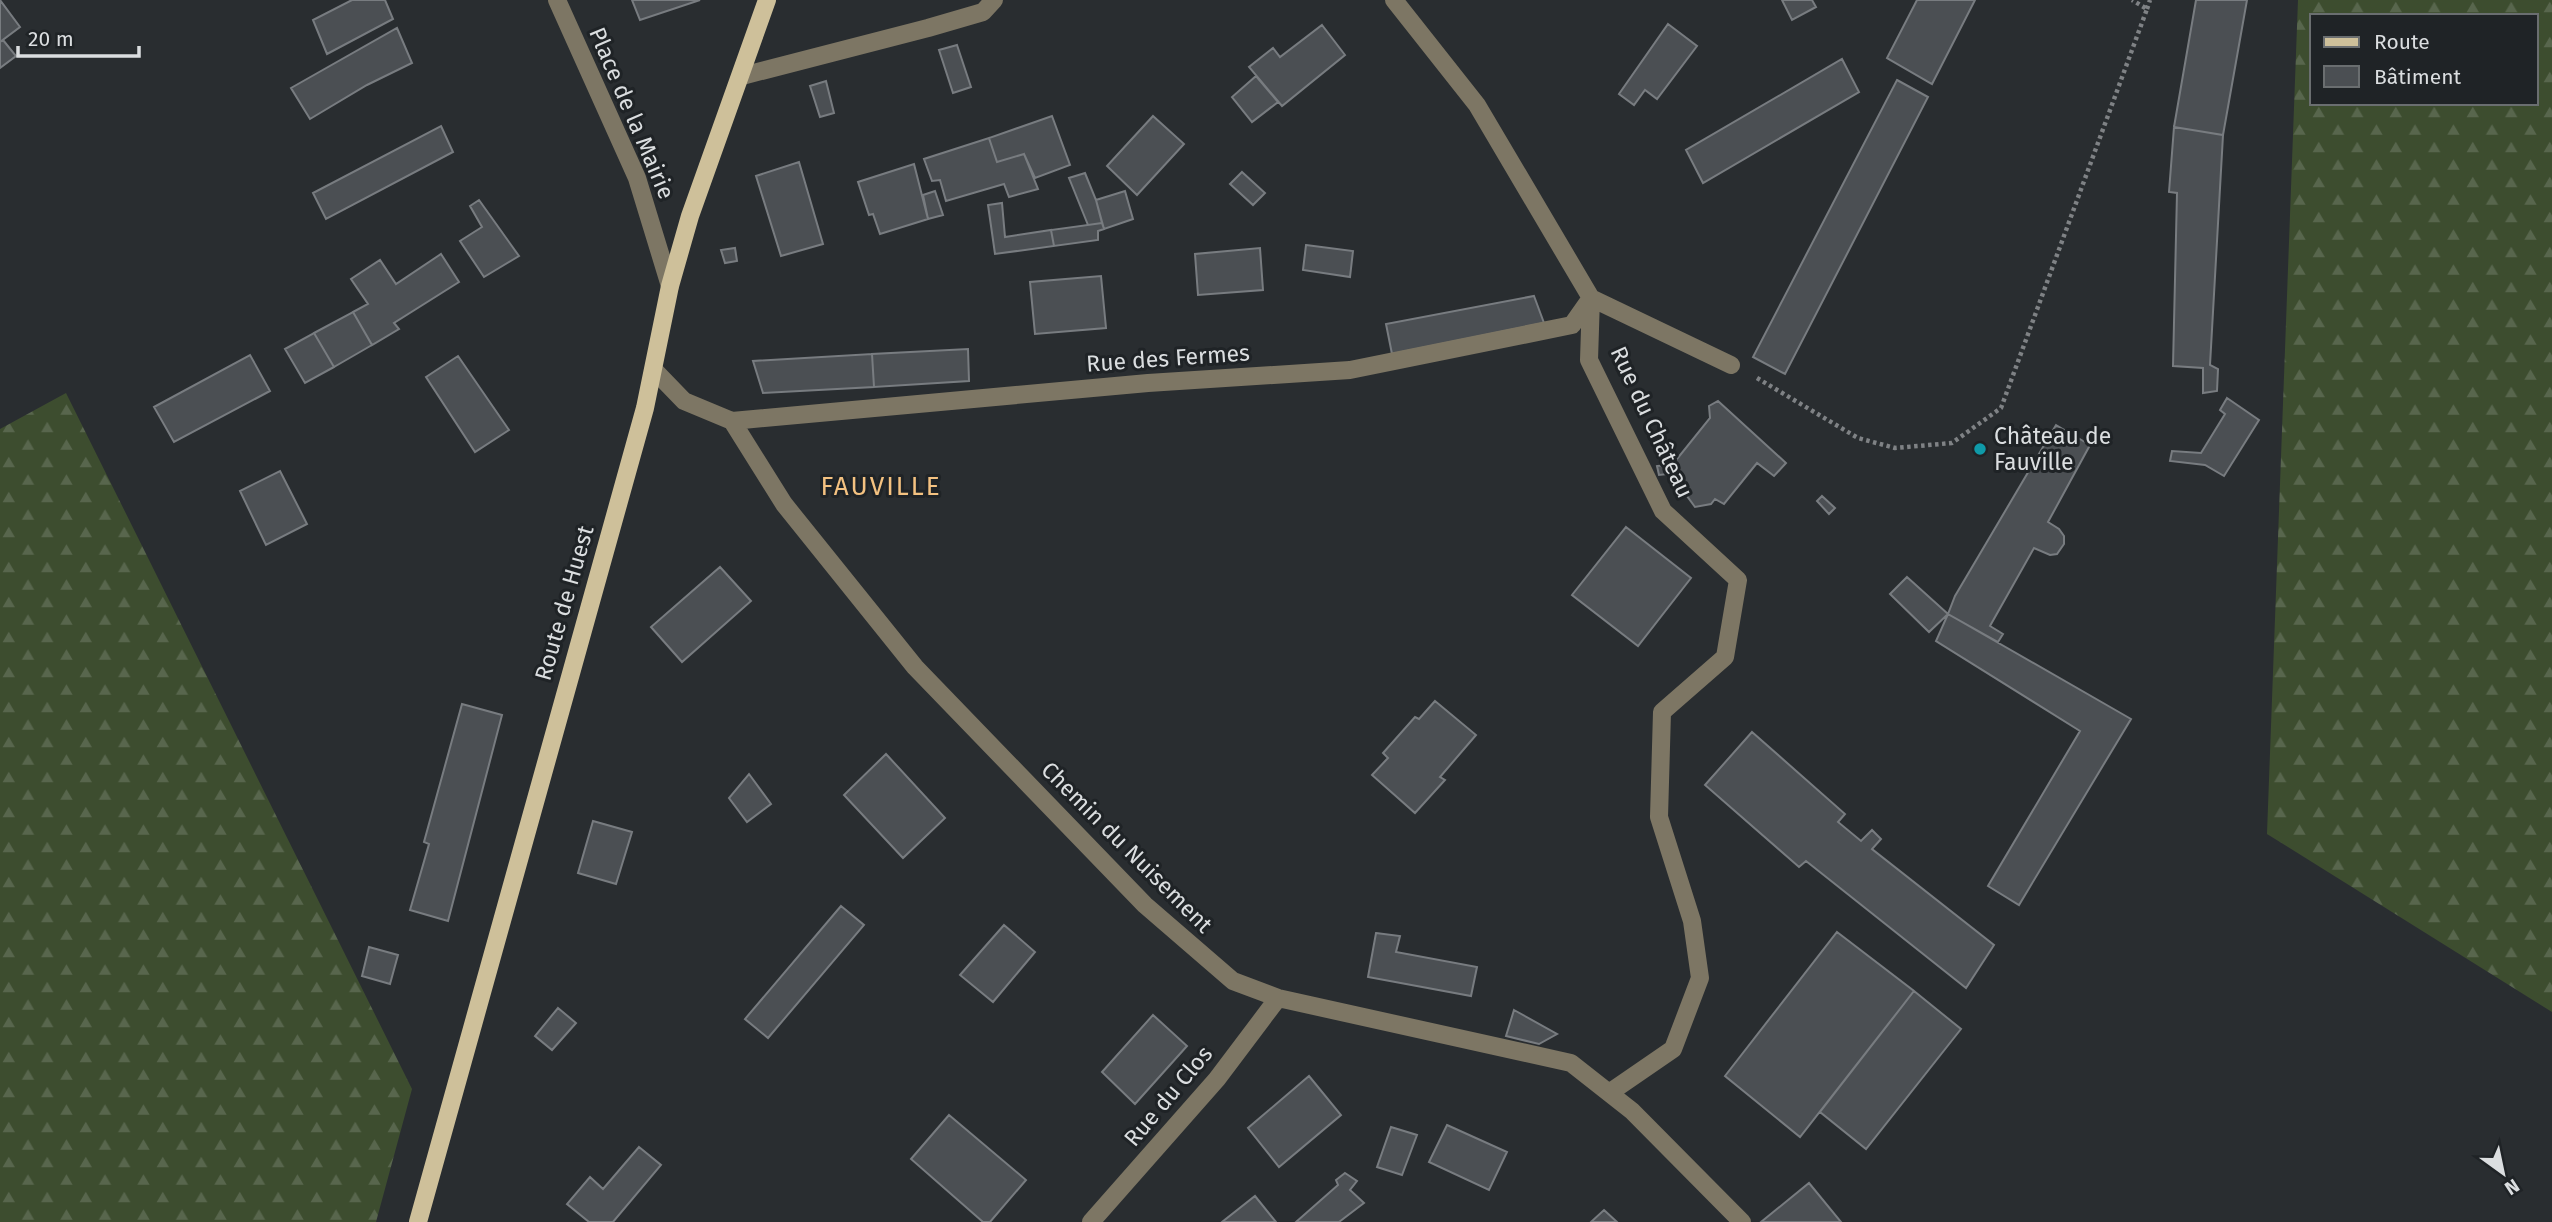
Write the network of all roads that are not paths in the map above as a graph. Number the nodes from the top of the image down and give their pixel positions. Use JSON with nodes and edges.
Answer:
{"nodes":[{"id":1,"x":557,"y":0,"type":"edge"},
{"id":2,"x":767,"y":0,"type":"edge"},
{"id":3,"x":993,"y":0,"type":"edge"},
{"id":4,"x":1394,"y":0,"type":"edge"},
{"id":5,"x":742,"y":76,"type":"junction"},
{"id":6,"x":670,"y":286,"type":"junction"},
{"id":7,"x":1591,"y":298,"type":"junction"},
{"id":8,"x":1731,"y":365,"type":"road end"},
{"id":9,"x":653,"y":370,"type":"junction"},
{"id":10,"x":732,"y":421,"type":"junction"},
{"id":11,"x":1278,"y":998,"type":"junction"},
{"id":12,"x":1609,"y":1093,"type":"junction"},
{"id":13,"x":418,"y":1222,"type":"edge"},
{"id":14,"x":1091,"y":1222,"type":"edge"},
{"id":15,"x":1742,"y":1222,"type":"edge"}],
"edges":[{"from":1,"to":6,"type":"street","name":"Place de la Mairie"},
{"from":2,"to":5,"type":"main road","name":"Route de Huest"},
{"from":3,"to":5,"type":"street"},
{"from":4,"to":7,"type":"street"},
{"from":5,"to":6,"type":"main road","name":"Route de Huest"},
{"from":6,"to":9,"type":"main road","name":"Route de Huest"},
{"from":7,"to":8,"type":"street","name":"Rue du Château"},
{"from":7,"to":10,"type":"street","name":"Rue des Fermes"},
{"from":7,"to":12,"type":"street","name":"Rue du Château"},
{"from":9,"to":10,"type":"street"},
{"from":9,"to":13,"type":"main road","name":"Route de Huest"},
{"from":10,"to":11,"type":"street","name":"Chemin du Nuisement"},
{"from":11,"to":12,"type":"street","name":"Chemin du Nuisement"},
{"from":11,"to":14,"type":"street","name":"Rue du Clos"},
{"from":12,"to":15,"type":"street","name":"Chemin du Nuisement"}]}
